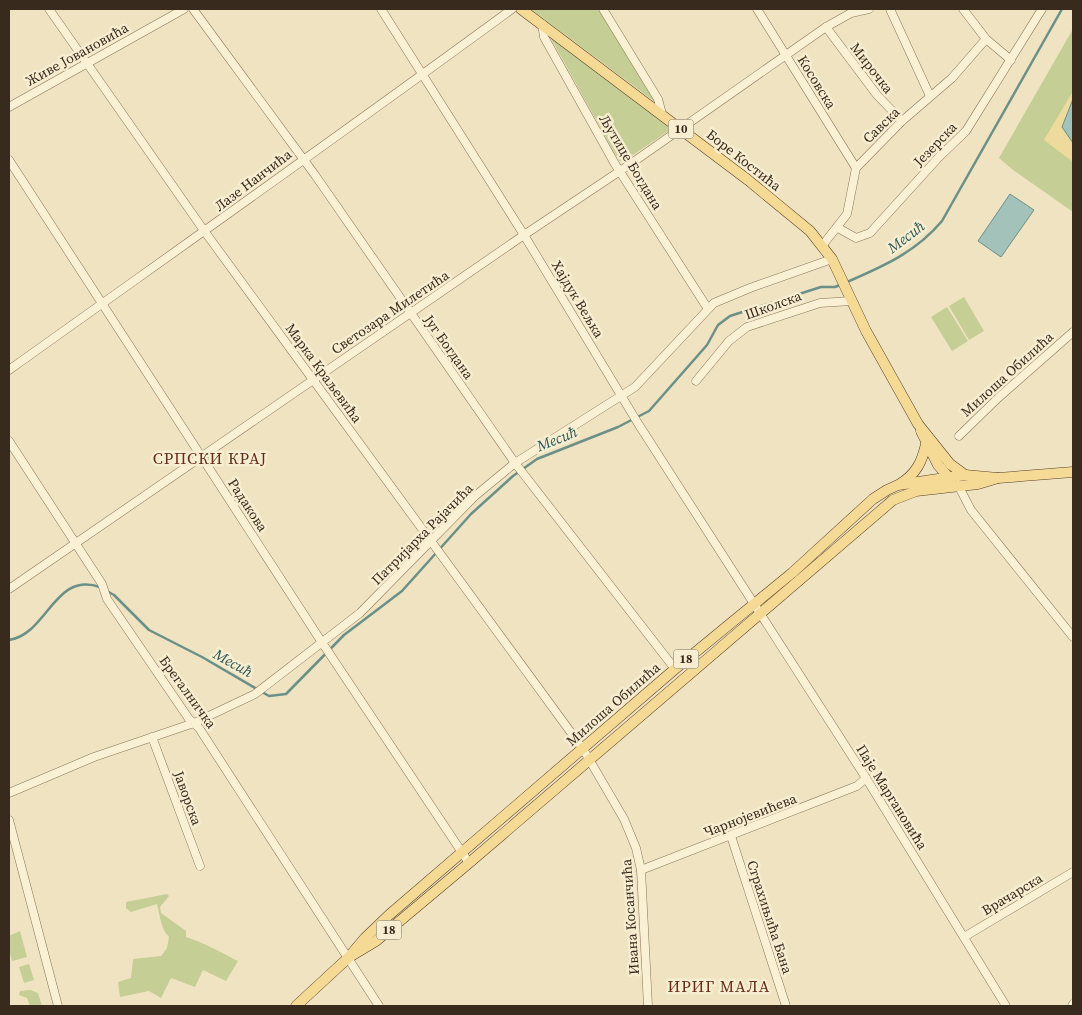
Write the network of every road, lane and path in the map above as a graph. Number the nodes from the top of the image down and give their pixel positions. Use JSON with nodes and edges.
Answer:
{"nodes":[{"id":1,"x":49,"y":9,"type":"edge"},
{"id":2,"x":184,"y":9,"type":"edge"},
{"id":3,"x":193,"y":9,"type":"edge"},
{"id":4,"x":381,"y":9,"type":"edge"},
{"id":5,"x":512,"y":9,"type":"edge"},
{"id":6,"x":521,"y":9,"type":"edge"},
{"id":7,"x":603,"y":9,"type":"edge"},
{"id":8,"x":757,"y":9,"type":"edge"},
{"id":9,"x":870,"y":9,"type":"edge"},
{"id":10,"x":890,"y":9,"type":"edge"},
{"id":11,"x":963,"y":9,"type":"edge"},
{"id":12,"x":1042,"y":9,"type":"edge"},
{"id":13,"x":542,"y":24,"type":"junction"},
{"id":14,"x":826,"y":27,"type":"junction"},
{"id":15,"x":986,"y":39,"type":"junction"},
{"id":16,"x":786,"y":55,"type":"junction"},
{"id":17,"x":1011,"y":60,"type":"junction"},
{"id":18,"x":86,"y":63,"type":"junction"},
{"id":19,"x":423,"y":75,"type":"junction"},
{"id":20,"x":930,"y":96,"type":"junction"},
{"id":21,"x":9,"y":107,"type":"edge"},
{"id":22,"x":662,"y":114,"type":"junction"},
{"id":23,"x":902,"y":121,"type":"junction"},
{"id":24,"x":680,"y":128,"type":"junction"},
{"id":25,"x":302,"y":159,"type":"junction"},
{"id":26,"x":9,"y":160,"type":"edge"},
{"id":27,"x":856,"y":168,"type":"junction"},
{"id":28,"x":620,"y":171,"type":"junction"},
{"id":29,"x":838,"y":228,"type":"junction"},
{"id":30,"x":205,"y":232,"type":"junction"},
{"id":31,"x":524,"y":234,"type":"junction"},
{"id":32,"x":822,"y":246,"type":"junction"},
{"id":33,"x":832,"y":259,"type":"junction"},
{"id":34,"x":849,"y":297,"type":"junction"},
{"id":35,"x":101,"y":304,"type":"junction"},
{"id":36,"x":708,"y":309,"type":"junction"},
{"id":37,"x":411,"y":314,"type":"junction"},
{"id":38,"x":1071,"y":334,"type":"edge"},
{"id":39,"x":1073,"y":345,"type":"edge"},
{"id":40,"x":9,"y":370,"type":"edge"},
{"id":41,"x":313,"y":379,"type":"junction"},
{"id":42,"x":696,"y":381,"type":"dead end"},
{"id":43,"x":622,"y":397,"type":"junction"},
{"id":44,"x":918,"y":424,"type":"junction"},
{"id":45,"x":959,"y":436,"type":"dead end"},
{"id":46,"x":9,"y":441,"type":"edge"},
{"id":47,"x":926,"y":444,"type":"junction"},
{"id":48,"x":201,"y":456,"type":"junction"},
{"id":49,"x":517,"y":465,"type":"junction"},
{"id":50,"x":1073,"y":472,"type":"edge"},
{"id":51,"x":965,"y":475,"type":"junction"},
{"id":52,"x":947,"y":477,"type":"junction"},
{"id":53,"x":998,"y":478,"type":"junction"},
{"id":54,"x":898,"y":485,"type":"junction"},
{"id":55,"x":958,"y":485,"type":"junction"},
{"id":56,"x":75,"y":542,"type":"junction"},
{"id":57,"x":433,"y":545,"type":"junction"},
{"id":58,"x":9,"y":589,"type":"edge"},
{"id":59,"x":753,"y":602,"type":"junction"},
{"id":60,"x":761,"y":614,"type":"junction"},
{"id":61,"x":1073,"y":637,"type":"edge"},
{"id":62,"x":324,"y":644,"type":"junction"},
{"id":63,"x":675,"y":668,"type":"junction"},
{"id":64,"x":194,"y":723,"type":"junction"},
{"id":65,"x":152,"y":737,"type":"junction"},
{"id":66,"x":583,"y":749,"type":"junction"},
{"id":67,"x":590,"y":761,"type":"junction"},
{"id":68,"x":866,"y":778,"type":"junction"},
{"id":69,"x":9,"y":793,"type":"edge"},
{"id":70,"x":9,"y":820,"type":"edge"},
{"id":71,"x":731,"y":836,"type":"junction"},
{"id":72,"x":12,"y":846,"type":"edge"},
{"id":73,"x":461,"y":853,"type":"junction"},
{"id":74,"x":469,"y":863,"type":"junction"},
{"id":75,"x":200,"y":866,"type":"dead end"},
{"id":76,"x":641,"y":870,"type":"junction"},
{"id":77,"x":1073,"y":872,"type":"edge"},
{"id":78,"x":964,"y":937,"type":"junction"},
{"id":79,"x":348,"y":958,"type":"junction"},
{"id":80,"x":58,"y":1006,"type":"edge"},
{"id":81,"x":296,"y":1006,"type":"edge"},
{"id":82,"x":379,"y":1006,"type":"edge"},
{"id":83,"x":648,"y":1006,"type":"edge"},
{"id":84,"x":786,"y":1006,"type":"edge"},
{"id":85,"x":1006,"y":1006,"type":"edge"}],
"edges":[{"from":1,"to":18,"type":"street","name":"Марка Краљевића"},
{"from":2,"to":18,"type":"street","name":"Живе Јовановића"},
{"from":3,"to":25,"type":"street","name":"Југ Богдана"},
{"from":4,"to":19,"type":"street","name":"Хајдук Вељка"},
{"from":5,"to":19,"type":"street","name":"Лазе Нанчића"},
{"from":6,"to":13,"type":"main road","name":"Боре Костића","number":"10"},
{"from":7,"to":22,"type":"street"},
{"from":8,"to":16,"type":"street","name":"Косовска"},
{"from":9,"to":14,"type":"street","name":"Светозара Милетића"},
{"from":10,"to":20,"type":"street"},
{"from":11,"to":15,"type":"street"},
{"from":12,"to":17,"type":"street","name":"Језерска"},
{"from":13,"to":22,"type":"main road","name":"Боре Костића","number":"10"},
{"from":13,"to":28,"type":"street","name":"Љутице Богдана"},
{"from":14,"to":16,"type":"street","name":"Светозара Милетића"},
{"from":14,"to":23,"type":"street","name":"Мирочка"},
{"from":15,"to":17,"type":"street"},
{"from":15,"to":20,"type":"street","name":"Савска"},
{"from":16,"to":24,"type":"street","name":"Светозара Милетића"},
{"from":16,"to":27,"type":"street","name":"Косовска"},
{"from":17,"to":29,"type":"street","name":"Језерска"},
{"from":18,"to":21,"type":"street","name":"Живе Јовановића"},
{"from":18,"to":30,"type":"street","name":"Марка Краљевића"},
{"from":19,"to":25,"type":"street","name":"Лазе Нанчића"},
{"from":19,"to":31,"type":"street","name":"Хајдук Вељка"},
{"from":20,"to":23,"type":"street","name":"Савска"},
{"from":22,"to":24,"type":"main road","name":"Боре Костића","number":"10"},
{"from":23,"to":27,"type":"street","name":"Савска"},
{"from":24,"to":28,"type":"street","name":"Светозара Милетића"},
{"from":24,"to":32,"type":"main road","name":"Боре Костића","number":"10"},
{"from":25,"to":30,"type":"street","name":"Лазе Нанчића"},
{"from":25,"to":37,"type":"street","name":"Југ Богдана"},
{"from":26,"to":35,"type":"street","name":"Радакова"},
{"from":27,"to":29,"type":"street"},
{"from":28,"to":31,"type":"street","name":"Светозара Милетића"},
{"from":28,"to":36,"type":"street","name":"Љутице Богдана"},
{"from":29,"to":32,"type":"street"},
{"from":30,"to":35,"type":"street","name":"Лазе Нанчића"},
{"from":30,"to":41,"type":"street","name":"Марка Краљевића"},
{"from":31,"to":37,"type":"street","name":"Светозара Милетића"},
{"from":31,"to":43,"type":"street","name":"Хајдук Вељка"},
{"from":32,"to":33,"type":"main road","name":"Боре Костића","number":"10"},
{"from":33,"to":34,"type":"main road","name":"Боре Костића","number":"10"},
{"from":33,"to":36,"type":"street","name":"Патријарха Рајачића"},
{"from":34,"to":42,"type":"street","name":"Школска"},
{"from":34,"to":44,"type":"main road","number":"10"},
{"from":35,"to":40,"type":"street","name":"Лазе Нанчића"},
{"from":35,"to":48,"type":"street","name":"Радакова"},
{"from":36,"to":43,"type":"street","name":"Патријарха Рајачића"},
{"from":37,"to":41,"type":"street","name":"Светозара Милетића"},
{"from":37,"to":49,"type":"street","name":"Југ Богдана"},
{"from":38,"to":39,"type":"street"},
{"from":38,"to":45,"type":"street","name":"Милоша Обилића"},
{"from":41,"to":48,"type":"street","name":"Светозара Милетића"},
{"from":41,"to":57,"type":"street","name":"Марка Краљевића"},
{"from":43,"to":49,"type":"street","name":"Патријарха Рајачића"},
{"from":43,"to":59,"type":"street","name":"Хајдук Вељка"},
{"from":44,"to":47,"type":"main road","number":"10"},
{"from":44,"to":51,"type":"main road","number":"10"},
{"from":46,"to":56,"type":"street","name":"Брегалничка"},
{"from":47,"to":52,"type":"main road","number":"10"},
{"from":47,"to":54,"type":"main road","number":"18"},
{"from":48,"to":56,"type":"street","name":"Светозара Милетића"},
{"from":48,"to":62,"type":"street","name":"Радакова"},
{"from":49,"to":57,"type":"street","name":"Патријарха Рајачића"},
{"from":49,"to":63,"type":"street","name":"Југ Богдана"},
{"from":50,"to":53,"type":"main road"},
{"from":51,"to":52,"type":"main road","name":"Милоша Обилића"},
{"from":51,"to":53,"type":"main road","name":"Милоша Обилића"},
{"from":51,"to":55,"type":"main road"},
{"from":52,"to":54,"type":"main road","name":"Милоша Обилића"},
{"from":52,"to":55,"type":"main road","number":"10"},
{"from":53,"to":55,"type":"main road","name":"Милоша Обилића"},
{"from":54,"to":59,"type":"main road","name":"Милоша Обилића","number":"18"},
{"from":55,"to":60,"type":"main road","name":"Милоша Обилића","number":"18"},
{"from":55,"to":61,"type":"street"},
{"from":56,"to":58,"type":"street","name":"Светозара Милетића"},
{"from":56,"to":64,"type":"street","name":"Брегалничка"},
{"from":57,"to":62,"type":"street","name":"Патријарха Рајачића"},
{"from":57,"to":66,"type":"street","name":"Марка Краљевића"},
{"from":59,"to":60,"type":"street","name":"Паје Маргановића"},
{"from":59,"to":63,"type":"main road","name":"Милоша Обилића","number":"18"},
{"from":60,"to":67,"type":"main road","name":"Милоша Обилића","number":"18"},
{"from":60,"to":68,"type":"street","name":"Паје Маргановића"},
{"from":62,"to":64,"type":"street","name":"Патријарха Рајачића"},
{"from":62,"to":73,"type":"street","name":"Радакова"},
{"from":63,"to":66,"type":"main road","name":"Милоша Обилића","number":"18"},
{"from":64,"to":65,"type":"street","name":"Патријарха Рајачића"},
{"from":64,"to":79,"type":"street","name":"Брегалничка"},
{"from":65,"to":69,"type":"street","name":"Патријарха Рајачића"},
{"from":65,"to":75,"type":"street","name":"Јаворска"},
{"from":66,"to":67,"type":"street","name":"Ивана Косанчића"},
{"from":66,"to":73,"type":"main road","name":"Милоша Обилића","number":"18"},
{"from":67,"to":74,"type":"main road","name":"Милоша Обилића","number":"18"},
{"from":67,"to":76,"type":"street","name":"Ивана Косанчића"},
{"from":68,"to":71,"type":"street","name":"Чарнојевићева"},
{"from":68,"to":78,"type":"street","name":"Паје Маргановића"},
{"from":70,"to":72,"type":"street"},
{"from":71,"to":76,"type":"street","name":"Чарнојевићева"},
{"from":71,"to":84,"type":"street","name":"Страхињића Бана"},
{"from":72,"to":80,"type":"street"},
{"from":73,"to":74,"type":"street","name":"Радакова"},
{"from":73,"to":79,"type":"main road","name":"Милоша Обилића","number":"18"},
{"from":74,"to":79,"type":"main road","name":"Милоша Обилића","number":"18"},
{"from":76,"to":83,"type":"street","name":"Ивана Косанчића"},
{"from":77,"to":78,"type":"street","name":"Врачарска"},
{"from":78,"to":85,"type":"street","name":"Паје Маргановића"},
{"from":79,"to":81,"type":"main road","name":"Милоша Обилића","number":"18"},
{"from":79,"to":82,"type":"street","name":"Брегалничка"}]}
